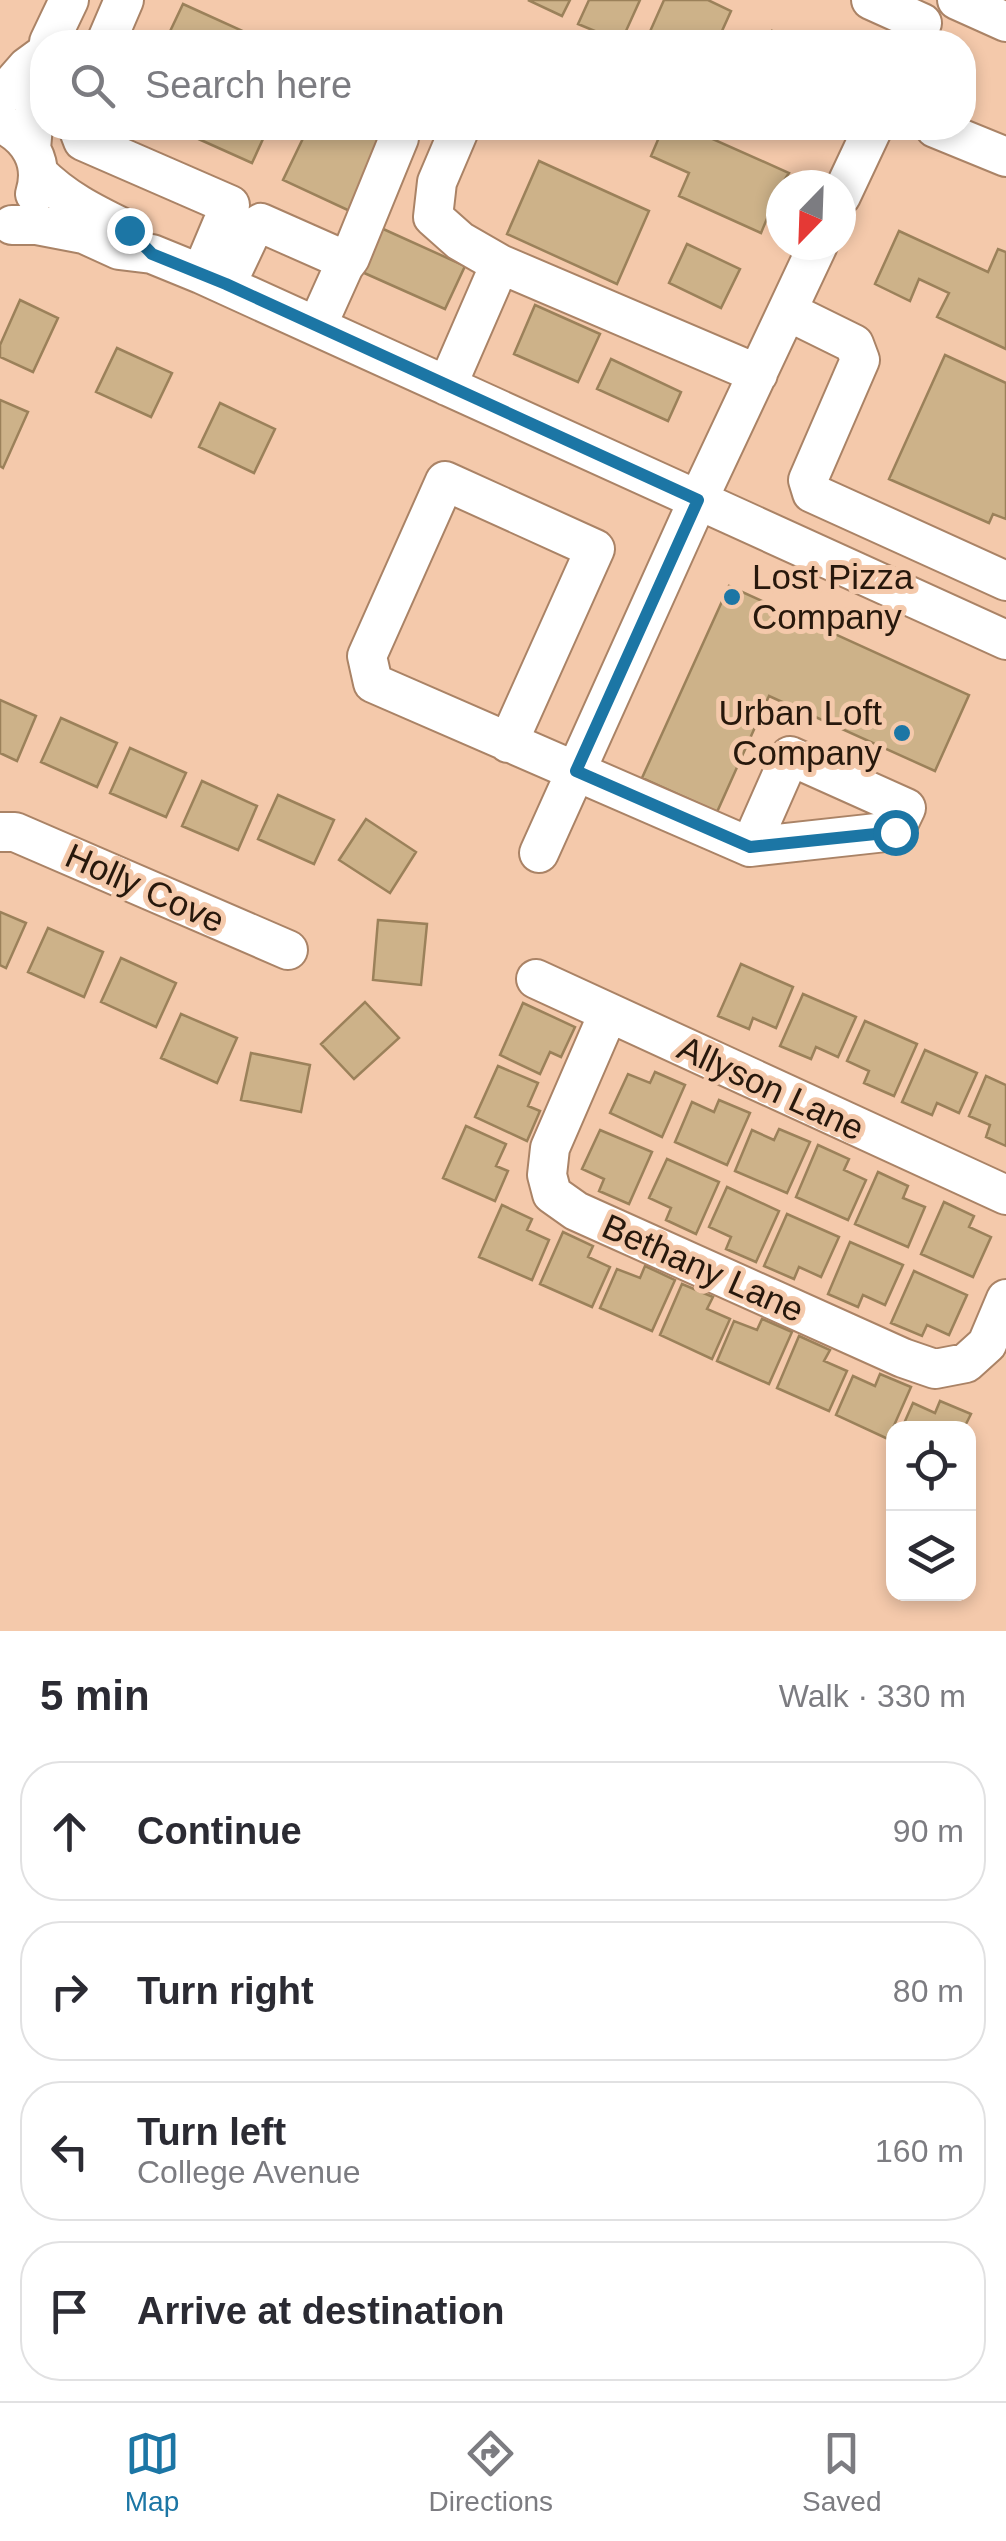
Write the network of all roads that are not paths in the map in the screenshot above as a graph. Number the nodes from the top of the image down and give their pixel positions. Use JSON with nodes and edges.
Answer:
{"nodes":[{"id":1,"x":69,"y":0,"type":"edge"},
{"id":2,"x":124,"y":0,"type":"edge"},
{"id":3,"x":871,"y":0,"type":"edge"},
{"id":4,"x":957,"y":0,"type":"edge"},
{"id":5,"x":923,"y":22,"type":"edge"},
{"id":6,"x":1006,"y":22,"type":"edge"},
{"id":7,"x":55,"y":30,"type":"edge"},
{"id":8,"x":111,"y":30,"type":"edge"},
{"id":9,"x":30,"y":65,"type":"edge"},
{"id":10,"x":0,"y":98,"type":"edge"},
{"id":11,"x":0,"y":123,"type":"edge"},
{"id":12,"x":35,"y":140,"type":"edge"},
{"id":13,"x":83,"y":140,"type":"edge"},
{"id":14,"x":397,"y":140,"type":"edge"},
{"id":15,"x":455,"y":140,"type":"edge"},
{"id":16,"x":867,"y":140,"type":"edge"},
{"id":17,"x":963,"y":140,"type":"edge"},
{"id":18,"x":1006,"y":158,"type":"edge"},
{"id":19,"x":35,"y":161,"type":"junction"},
{"id":20,"x":853,"y":170,"type":"edge"},
{"id":21,"x":6,"y":227,"type":"edge"},
{"id":22,"x":152,"y":254,"type":"junction"},
{"id":23,"x":811,"y":260,"type":"edge"},
{"id":24,"x":500,"y":264,"type":"junction"},
{"id":25,"x":344,"y":266,"type":"junction"},
{"id":26,"x":214,"y":279,"type":"junction"},
{"id":27,"x":787,"y":311,"type":"junction"},
{"id":28,"x":317,"y":326,"type":"junction"},
{"id":29,"x":758,"y":374,"type":"junction"},
{"id":30,"x":447,"y":386,"type":"junction"},
{"id":31,"x":698,"y":500,"type":"junction"},
{"id":32,"x":1006,"y":581,"type":"edge"},
{"id":33,"x":1006,"y":640,"type":"edge"},
{"id":34,"x":508,"y":743,"type":"junction"},
{"id":35,"x":576,"y":771,"type":"junction"},
{"id":36,"x":0,"y":832,"type":"edge"},
{"id":37,"x":750,"y":847,"type":"dead end"},
{"id":38,"x":539,"y":853,"type":"dead end"},
{"id":39,"x":288,"y":950,"type":"dead end"},
{"id":40,"x":536,"y":979,"type":"dead end"},
{"id":41,"x":608,"y":1014,"type":"junction"},
{"id":42,"x":1006,"y":1195,"type":"edge"},
{"id":43,"x":1006,"y":1299,"type":"edge"}],
"edges":[{"from":1,"to":7,"type":"street"},
{"from":2,"to":8,"type":"street"},
{"from":3,"to":5,"type":"street"},
{"from":4,"to":6,"type":"street"},
{"from":9,"to":10,"type":"street"},
{"from":11,"to":19,"type":"street"},
{"from":12,"to":19,"type":"street"},
{"from":13,"to":26,"type":"street"},
{"from":14,"to":25,"type":"street"},
{"from":15,"to":24,"type":"street"},
{"from":16,"to":20,"type":"street"},
{"from":17,"to":18,"type":"street"},
{"from":19,"to":21,"type":"street"},
{"from":19,"to":22,"type":"street"},
{"from":21,"to":22,"type":"street"},
{"from":22,"to":26,"type":"street"},
{"from":23,"to":27,"type":"street"},
{"from":24,"to":29,"type":"street"},
{"from":24,"to":30,"type":"street"},
{"from":25,"to":26,"type":"street"},
{"from":25,"to":28,"type":"street"},
{"from":26,"to":28,"type":"street"},
{"from":27,"to":29,"type":"street"},
{"from":27,"to":32,"type":"street"},
{"from":28,"to":30,"type":"street"},
{"from":29,"to":31,"type":"street"},
{"from":30,"to":31,"type":"street"},
{"from":31,"to":33,"type":"street"},
{"from":31,"to":35,"type":"street"},
{"from":34,"to":34,"type":"street"},
{"from":34,"to":35,"type":"street"},
{"from":35,"to":37,"type":"street"},
{"from":35,"to":38,"type":"street"},
{"from":36,"to":39,"type":"street","name":"Holly Cove"},
{"from":40,"to":41,"type":"street","name":"Allyson Lane"},
{"from":41,"to":42,"type":"street","name":"Allyson Lane"},
{"from":41,"to":43,"type":"street","name":"Bethany Lane"}]}
